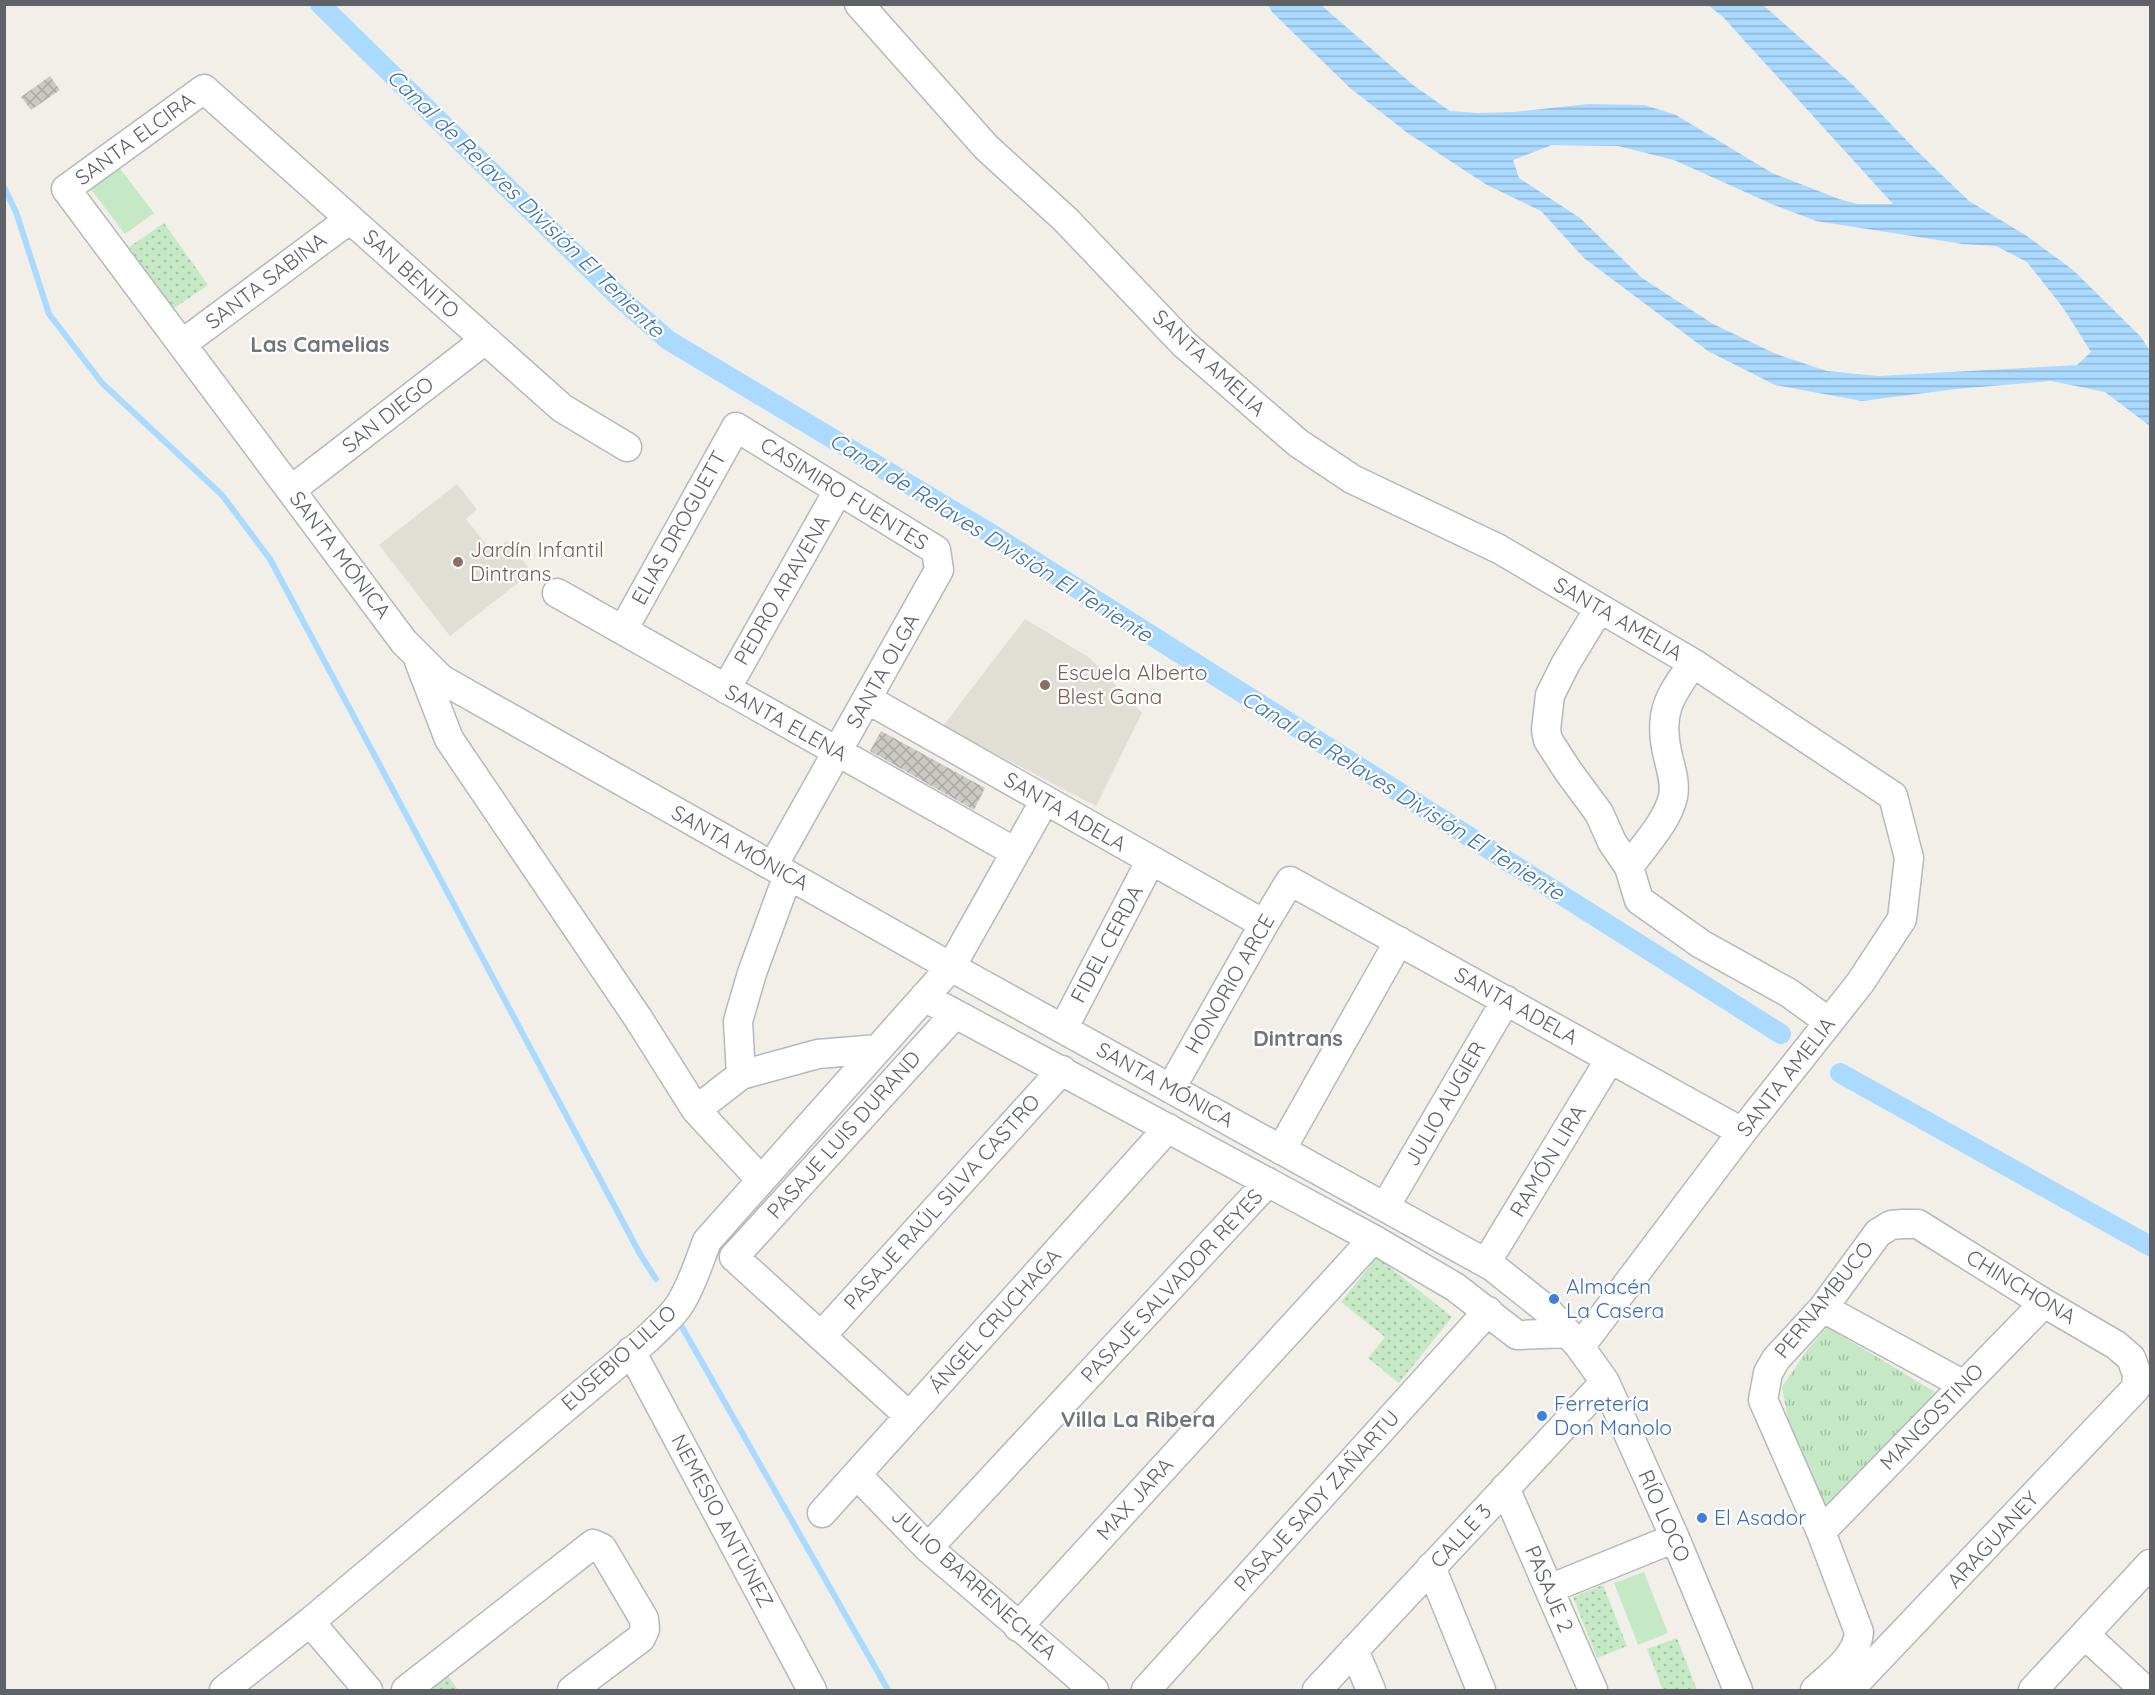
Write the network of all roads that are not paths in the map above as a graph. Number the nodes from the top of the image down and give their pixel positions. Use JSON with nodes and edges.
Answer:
{"nodes":[{"id":1,"x":859,"y":4,"type":"edge"},
{"id":2,"x":204,"y":89,"type":"joint"},
{"id":3,"x":66,"y":189,"type":"joint"},
{"id":4,"x":350,"y":219,"type":"junction"},
{"id":5,"x":485,"y":340,"type":"junction"},
{"id":6,"x":182,"y":344,"type":"junction"},
{"id":7,"x":736,"y":427,"type":"joint"},
{"id":8,"x":627,"y":447,"type":"dead end"},
{"id":9,"x":291,"y":490,"type":"junction"},
{"id":10,"x":838,"y":491,"type":"junction"},
{"id":11,"x":939,"y":570,"type":"joint"},
{"id":12,"x":556,"y":593,"type":"dead end"},
{"id":13,"x":1599,"y":609,"type":"junction"},
{"id":14,"x":623,"y":630,"type":"junction"},
{"id":15,"x":416,"y":654,"type":"junction"},
{"id":16,"x":1693,"y":663,"type":"junction"},
{"id":17,"x":726,"y":689,"type":"junction"},
{"id":18,"x":867,"y":699,"type":"junction"},
{"id":19,"x":838,"y":752,"type":"junction"},
{"id":20,"x":1045,"y":800,"type":"junction"},
{"id":21,"x":1015,"y":852,"type":"junction"},
{"id":22,"x":1151,"y":860,"type":"junction"},
{"id":23,"x":1629,"y":867,"type":"junction"},
{"id":24,"x":781,"y":871,"type":"junction"},
{"id":25,"x":1290,"y":880,"type":"joint"},
{"id":26,"x":1264,"y":924,"type":"junction"},
{"id":27,"x":1399,"y":941,"type":"junction"},
{"id":28,"x":951,"y":967,"type":"junction"},
{"id":29,"x":924,"y":997,"type":"junction"},
{"id":30,"x":1506,"y":1000,"type":"junction"},
{"id":31,"x":955,"y":1014,"type":"junction"},
{"id":32,"x":1830,"y":1022,"type":"junction"},
{"id":33,"x":1063,"y":1029,"type":"junction"},
{"id":34,"x":878,"y":1049,"type":"junction"},
{"id":35,"x":1610,"y":1059,"type":"junction"},
{"id":36,"x":1062,"y":1070,"type":"junction"},
{"id":37,"x":741,"y":1075,"type":"junction"},
{"id":38,"x":1171,"y":1088,"type":"junction"},
{"id":39,"x":696,"y":1110,"type":"junction"},
{"id":40,"x":1168,"y":1128,"type":"junction"},
{"id":41,"x":1742,"y":1132,"type":"junction"},
{"id":42,"x":1281,"y":1150,"type":"junction"},
{"id":43,"x":761,"y":1180,"type":"junction"},
{"id":44,"x":1268,"y":1182,"type":"junction"},
{"id":45,"x":1385,"y":1207,"type":"junction"},
{"id":46,"x":1878,"y":1233,"type":"joint"},
{"id":47,"x":1373,"y":1239,"type":"junction"},
{"id":48,"x":1486,"y":1263,"type":"junction"},
{"id":49,"x":2043,"y":1303,"type":"junction"},
{"id":50,"x":1823,"y":1308,"type":"junction"},
{"id":51,"x":1488,"y":1311,"type":"junction"},
{"id":52,"x":822,"y":1335,"type":"junction"},
{"id":53,"x":1574,"y":1340,"type":"junction"},
{"id":54,"x":632,"y":1351,"type":"junction"},
{"id":55,"x":1605,"y":1382,"type":"junction"},
{"id":56,"x":1964,"y":1385,"type":"junction"},
{"id":57,"x":2136,"y":1388,"type":"joint"},
{"id":58,"x":909,"y":1416,"type":"junction"},
{"id":59,"x":857,"y":1475,"type":"junction"},
{"id":60,"x":1505,"y":1488,"type":"junction"},
{"id":61,"x":822,"y":1513,"type":"dead end"},
{"id":62,"x":1821,"y":1532,"type":"junction"},
{"id":63,"x":1674,"y":1538,"type":"junction"},
{"id":64,"x":928,"y":1548,"type":"junction"},
{"id":65,"x":2151,"y":1564,"type":"edge"},
{"id":66,"x":1431,"y":1567,"type":"junction"},
{"id":67,"x":1549,"y":1589,"type":"junction"},
{"id":68,"x":310,"y":1622,"type":"junction"},
{"id":69,"x":1018,"y":1627,"type":"junction"},
{"id":70,"x":2085,"y":1635,"type":"junction"},
{"id":71,"x":1354,"y":1650,"type":"junction"},
{"id":72,"x":224,"y":1690,"type":"edge"},
{"id":73,"x":368,"y":1690,"type":"edge"},
{"id":74,"x":406,"y":1690,"type":"edge"},
{"id":75,"x":572,"y":1690,"type":"edge"},
{"id":76,"x":812,"y":1690,"type":"edge"},
{"id":77,"x":1094,"y":1690,"type":"edge"},
{"id":78,"x":1146,"y":1690,"type":"edge"},
{"id":79,"x":1317,"y":1690,"type":"edge"},
{"id":80,"x":1371,"y":1690,"type":"edge"},
{"id":81,"x":1481,"y":1690,"type":"edge"},
{"id":82,"x":1593,"y":1690,"type":"edge"},
{"id":83,"x":1738,"y":1690,"type":"edge"},
{"id":84,"x":1815,"y":1690,"type":"edge"},
{"id":85,"x":1849,"y":1690,"type":"edge"},
{"id":86,"x":2033,"y":1690,"type":"edge"},
{"id":87,"x":2145,"y":1690,"type":"edge"}],
"edges":[{"from":1,"to":13,"type":"street","name":"SANTA AMELIA"},
{"from":2,"to":3,"type":"street","name":"SANTA ELCIRA"},
{"from":2,"to":4,"type":"street","name":"SAN BENITO"},
{"from":3,"to":6,"type":"street","name":"SANTA MÓNICA"},
{"from":4,"to":5,"type":"street","name":"SAN BENITO"},
{"from":4,"to":6,"type":"street","name":"SANTA SABINA"},
{"from":5,"to":8,"type":"street","name":"SAN BENITO"},
{"from":5,"to":9,"type":"street","name":"SAN DIEGO"},
{"from":6,"to":9,"type":"street","name":"SANTA MÓNICA"},
{"from":7,"to":10,"type":"street","name":"CASIMIRO FUENTES"},
{"from":7,"to":14,"type":"street","name":"ELIAS DROGUETT"},
{"from":9,"to":15,"type":"street","name":"SANTA MÓNICA"},
{"from":10,"to":11,"type":"street","name":"CASIMIRO FUENTES"},
{"from":10,"to":17,"type":"street","name":"PEDRO ARAVENA"},
{"from":11,"to":18,"type":"street","name":"SANTA OLGA"},
{"from":12,"to":14,"type":"street","name":"SANTA ELENA"},
{"from":13,"to":16,"type":"street","name":"SANTA AMELIA"},
{"from":13,"to":23,"type":"street"},
{"from":14,"to":17,"type":"street","name":"SANTA ELENA"},
{"from":15,"to":24,"type":"street","name":"SANTA MÓNICA"},
{"from":15,"to":39,"type":"street"},
{"from":16,"to":23,"type":"street"},
{"from":16,"to":32,"type":"street","name":"SANTA AMELIA"},
{"from":17,"to":19,"type":"street","name":"SANTA ELENA"},
{"from":18,"to":19,"type":"street","name":"SANTA OLGA"},
{"from":18,"to":20,"type":"street","name":"SANTA ADELA"},
{"from":19,"to":21,"type":"street","name":"SANTA ELENA"},
{"from":19,"to":24,"type":"street","name":"SANTA OLGA"},
{"from":20,"to":21,"type":"street","name":"EUSEBIO LILLO"},
{"from":20,"to":22,"type":"street","name":"SANTA ADELA"},
{"from":21,"to":28,"type":"street","name":"EUSEBIO LILLO"},
{"from":22,"to":26,"type":"street","name":"SANTA ADELA"},
{"from":22,"to":33,"type":"street","name":"FIDEL CERDA"},
{"from":23,"to":32,"type":"street"},
{"from":24,"to":28,"type":"street","name":"SANTA MÓNICA"},
{"from":24,"to":37,"type":"street","name":"SANTA OLGA"},
{"from":25,"to":26,"type":"street","name":"HONORIO ARCE"},
{"from":25,"to":27,"type":"street","name":"SANTA ADELA"},
{"from":26,"to":38,"type":"street","name":"HONORIO ARCE"},
{"from":27,"to":30,"type":"street","name":"SANTA ADELA"},
{"from":27,"to":42,"type":"street"},
{"from":28,"to":29,"type":"street","name":"EUSEBIO LILLO"},
{"from":28,"to":33,"type":"street","name":"SANTA MÓNICA"},
{"from":29,"to":31,"type":"street","name":"SANTA MÓNICA"},
{"from":29,"to":34,"type":"street","name":"EUSEBIO LILLO"},
{"from":30,"to":35,"type":"street","name":"SANTA ADELA"},
{"from":30,"to":45,"type":"street","name":"JULIO AUGIER"},
{"from":31,"to":36,"type":"street","name":"SANTA MÓNICA"},
{"from":31,"to":52,"type":"street","name":"PASAJE LUIS DURAND"},
{"from":32,"to":41,"type":"street","name":"SANTA AMELIA"},
{"from":33,"to":38,"type":"street","name":"SANTA MÓNICA"},
{"from":34,"to":37,"type":"street"},
{"from":34,"to":43,"type":"street","name":"EUSEBIO LILLO"},
{"from":35,"to":41,"type":"street","name":"SANTA ADELA"},
{"from":35,"to":48,"type":"street","name":"RAMÓN LIRA"},
{"from":36,"to":40,"type":"street","name":"SANTA MÓNICA"},
{"from":36,"to":52,"type":"street","name":"PASAJE RAÚL SILVA CASTRO"},
{"from":37,"to":39,"type":"street"},
{"from":38,"to":42,"type":"street","name":"SANTA MÓNICA"},
{"from":39,"to":43,"type":"street"},
{"from":40,"to":44,"type":"street","name":"SANTA MÓNICA"},
{"from":40,"to":58,"type":"street","name":"ÁNGEL CRUCHAGA"},
{"from":41,"to":53,"type":"street","name":"SANTA AMELIA"},
{"from":42,"to":45,"type":"street","name":"SANTA MÓNICA"},
{"from":43,"to":54,"type":"street","name":"EUSEBIO LILLO"},
{"from":44,"to":47,"type":"street","name":"SANTA MÓNICA"},
{"from":44,"to":64,"type":"street","name":"PASAJE SALVADOR REYES"},
{"from":45,"to":48,"type":"street","name":"SANTA MÓNICA"},
{"from":46,"to":49,"type":"street","name":"CHINCHONA"},
{"from":46,"to":50,"type":"street","name":"PERNAMBUCO"},
{"from":47,"to":51,"type":"street","name":"SANTA MÓNICA"},
{"from":47,"to":69,"type":"street","name":"MAX JARA"},
{"from":48,"to":53,"type":"street","name":"SANTA MÓNICA"},
{"from":49,"to":56,"type":"street","name":"MANGOSTINO"},
{"from":49,"to":57,"type":"street","name":"CHINCHONA"},
{"from":50,"to":56,"type":"street"},
{"from":50,"to":62,"type":"street","name":"PERNAMBUCO"},
{"from":51,"to":53,"type":"street","name":"SANTA MÓNICA"},
{"from":51,"to":78,"type":"street","name":"PASAJE SADY ZAÑARTU"},
{"from":52,"to":58,"type":"street"},
{"from":53,"to":55,"type":"street","name":"RÍO LOCO"},
{"from":54,"to":68,"type":"street","name":"EUSEBIO LILLO"},
{"from":54,"to":76,"type":"street","name":"NEMESIO ANTÚNEZ"},
{"from":55,"to":60,"type":"street","name":"CALLE 3"},
{"from":55,"to":63,"type":"street","name":"RÍO LOCO"},
{"from":56,"to":62,"type":"street","name":"MANGOSTINO"},
{"from":57,"to":85,"type":"street","name":"ARAGUANEY"},
{"from":58,"to":59,"type":"street","name":"ÁNGEL CRUCHAGA"},
{"from":59,"to":61,"type":"street","name":"ÁNGEL CRUCHAGA"},
{"from":59,"to":64,"type":"street","name":"JULIO BARRENECHEA"},
{"from":60,"to":66,"type":"street","name":"CALLE 3"},
{"from":60,"to":67,"type":"street","name":"PASAJE 2"},
{"from":62,"to":84,"type":"street","name":"PERNAMBUCO"},
{"from":63,"to":67,"type":"street"},
{"from":63,"to":83,"type":"street","name":"RÍO LOCO"},
{"from":64,"to":69,"type":"street","name":"JULIO BARRENECHEA"},
{"from":65,"to":70,"type":"street"},
{"from":66,"to":71,"type":"street","name":"CALLE 3"},
{"from":66,"to":81,"type":"street"},
{"from":67,"to":82,"type":"street","name":"PASAJE 2"},
{"from":68,"to":72,"type":"street","name":"EUSEBIO LILLO"},
{"from":68,"to":73,"type":"street"},
{"from":69,"to":77,"type":"street","name":"JULIO BARRENECHEA"},
{"from":70,"to":86,"type":"street"},
{"from":70,"to":87,"type":"street"},
{"from":71,"to":79,"type":"street","name":"CALLE 3"},
{"from":71,"to":80,"type":"street"},
{"from":74,"to":75,"type":"street"}]}
